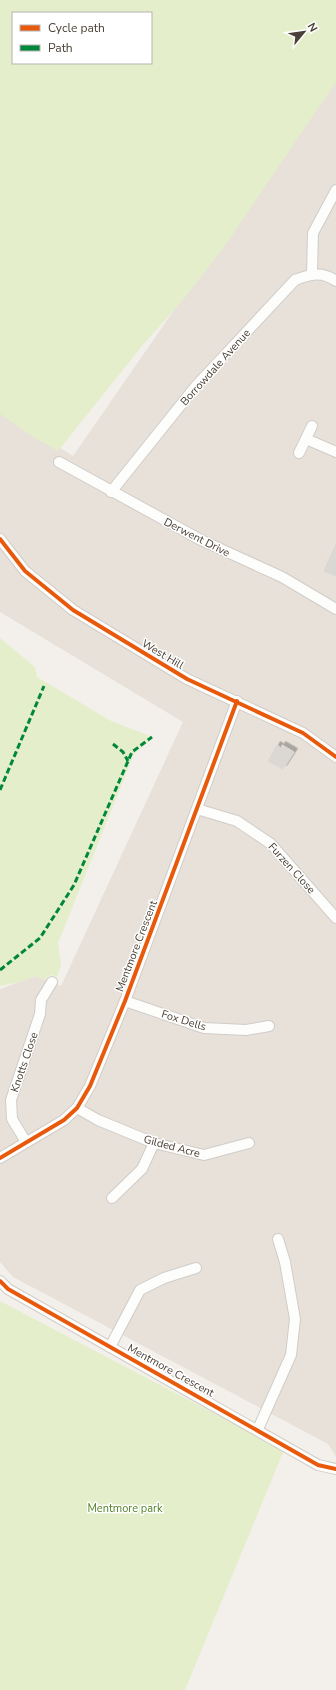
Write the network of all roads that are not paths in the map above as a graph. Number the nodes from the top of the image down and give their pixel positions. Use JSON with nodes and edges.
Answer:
{"nodes":[{"id":1,"x":336,"y":190,"type":"edge"},
{"id":2,"x":312,"y":274,"type":"junction"},
{"id":3,"x":336,"y":281,"type":"edge"},
{"id":4,"x":312,"y":426,"type":"dead end"},
{"id":5,"x":306,"y":439,"type":"junction"},
{"id":6,"x":336,"y":452,"type":"edge"},
{"id":7,"x":299,"y":453,"type":"dead end"},
{"id":8,"x":59,"y":462,"type":"dead end"},
{"id":9,"x":111,"y":492,"type":"junction"},
{"id":10,"x":0,"y":539,"type":"edge"},
{"id":11,"x":336,"y":609,"type":"edge"},
{"id":12,"x":237,"y":701,"type":"junction"},
{"id":13,"x":336,"y":757,"type":"edge"},
{"id":14,"x":197,"y":809,"type":"junction"},
{"id":15,"x":336,"y":918,"type":"edge"},
{"id":16,"x":52,"y":982,"type":"dead end"},
{"id":17,"x":125,"y":1001,"type":"junction"},
{"id":18,"x":269,"y":1026,"type":"dead end"},
{"id":19,"x":77,"y":1108,"type":"junction"},
{"id":20,"x":26,"y":1142,"type":"junction"},
{"id":21,"x":154,"y":1143,"type":"junction"},
{"id":22,"x":249,"y":1143,"type":"dead end"},
{"id":23,"x":0,"y":1158,"type":"edge"},
{"id":24,"x":112,"y":1198,"type":"dead end"},
{"id":25,"x":278,"y":1239,"type":"dead end"},
{"id":26,"x":196,"y":1268,"type":"dead end"},
{"id":27,"x":0,"y":1281,"type":"edge"},
{"id":28,"x":110,"y":1347,"type":"junction"},
{"id":29,"x":258,"y":1430,"type":"junction"},
{"id":30,"x":336,"y":1469,"type":"edge"}],
"edges":[{"from":1,"to":2,"type":"street"},
{"from":2,"to":3,"type":"street"},
{"from":2,"to":9,"type":"street","name":"Borrowdale Avenue"},
{"from":4,"to":5,"type":"street"},
{"from":5,"to":6,"type":"street"},
{"from":5,"to":7,"type":"street"},
{"from":8,"to":9,"type":"street","name":"Derwent Drive"},
{"from":9,"to":11,"type":"street","name":"Derwent Drive"},
{"from":10,"to":12,"type":"street","name":"West Hill"},
{"from":12,"to":13,"type":"street","name":"West Hill"},
{"from":12,"to":14,"type":"street","name":"Mentmore Crescent"},
{"from":14,"to":15,"type":"street","name":"Furzen Close"},
{"from":14,"to":17,"type":"street","name":"Mentmore Crescent"},
{"from":16,"to":20,"type":"street","name":"Knotts Close"},
{"from":17,"to":18,"type":"street","name":"Fox Dells"},
{"from":17,"to":19,"type":"street","name":"Mentmore Crescent"},
{"from":19,"to":20,"type":"street","name":"Mentmore Crescent"},
{"from":19,"to":21,"type":"street","name":"Gilded Acre"},
{"from":20,"to":23,"type":"street","name":"Mentmore Crescent"},
{"from":21,"to":22,"type":"street","name":"Gilded Acre"},
{"from":21,"to":24,"type":"street"},
{"from":25,"to":29,"type":"street"},
{"from":26,"to":28,"type":"street"},
{"from":27,"to":28,"type":"street","name":"Mentmore Crescent"},
{"from":28,"to":29,"type":"street","name":"Mentmore Crescent"},
{"from":29,"to":30,"type":"street","name":"Mentmore Crescent"}]}
